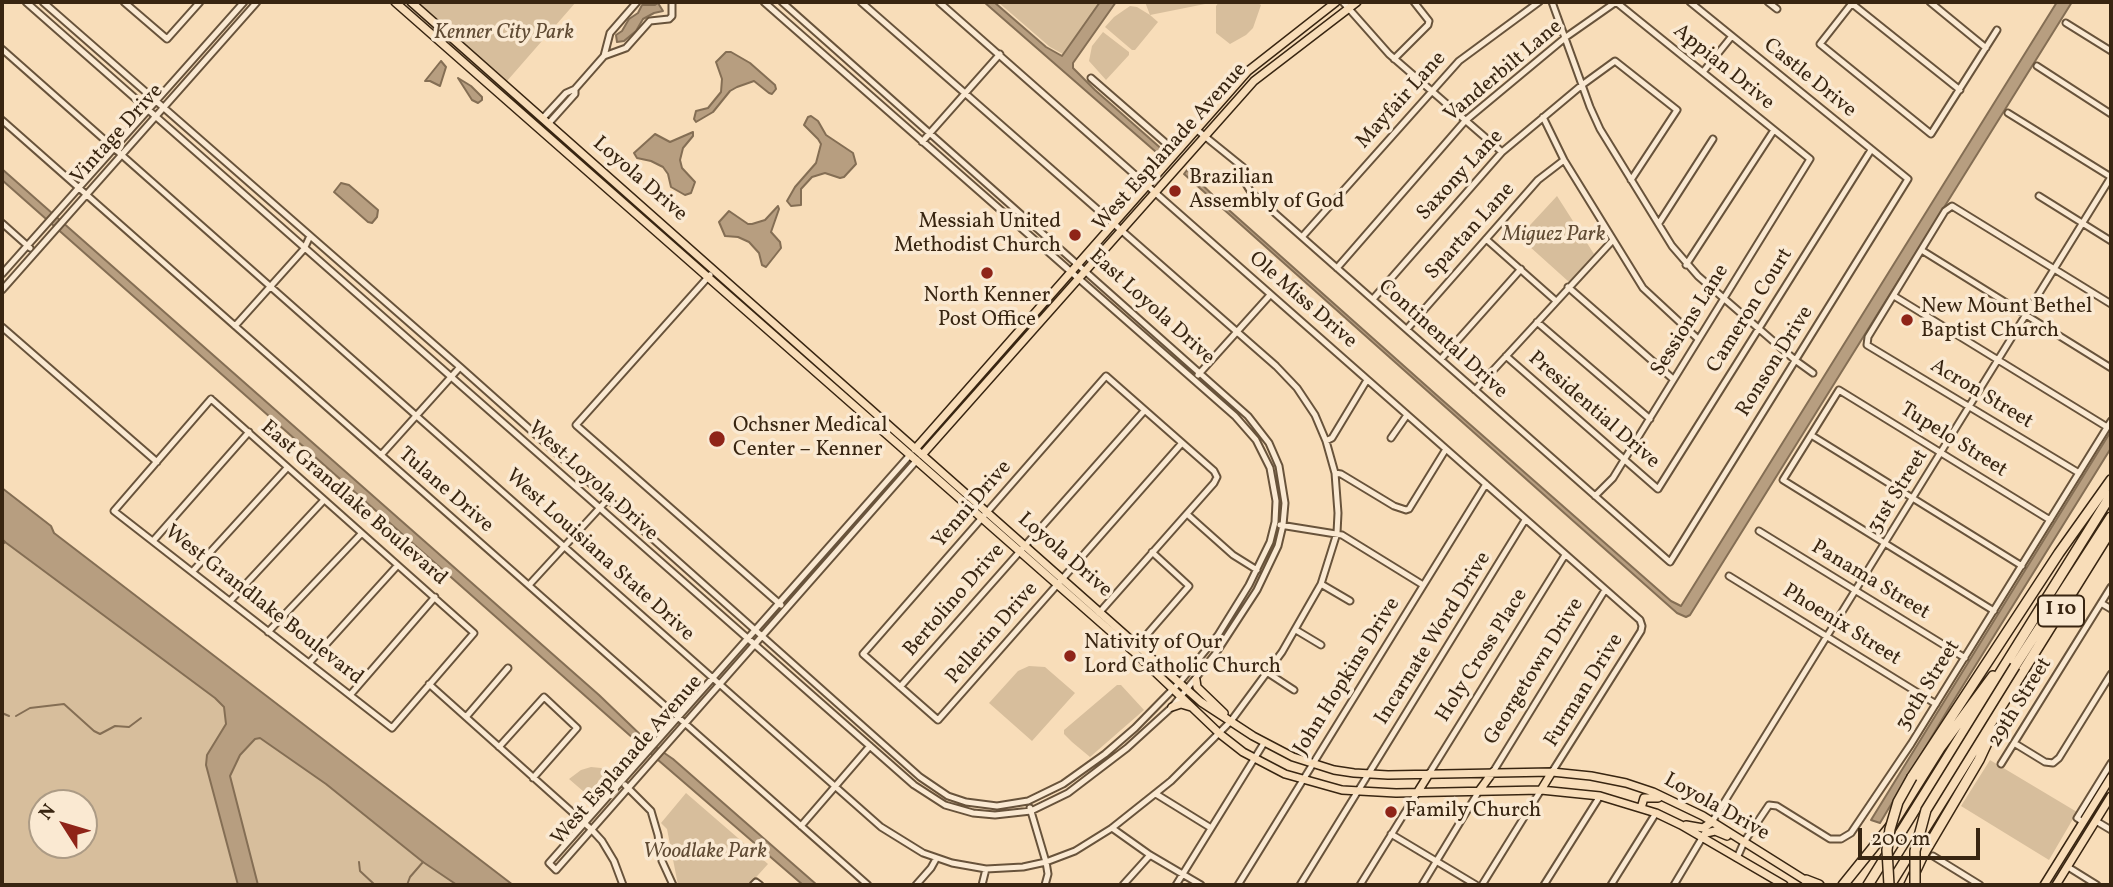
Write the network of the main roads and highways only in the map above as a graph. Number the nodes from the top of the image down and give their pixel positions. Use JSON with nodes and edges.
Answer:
{"nodes":[{"id":1,"x":411,"y":2,"type":"edge"},
{"id":2,"x":1336,"y":2,"type":"edge"},
{"id":3,"x":1357,"y":2,"type":"edge"},
{"id":4,"x":398,"y":3,"type":"edge"},
{"id":5,"x":1346,"y":5,"type":"edge"},
{"id":6,"x":468,"y":52,"type":"junction"},
{"id":7,"x":461,"y":60,"type":"junction"},
{"id":8,"x":1240,"y":80,"type":"junction"},
{"id":9,"x":1243,"y":94,"type":"junction"},
{"id":10,"x":519,"y":96,"type":"junction"},
{"id":11,"x":512,"y":104,"type":"junction"},
{"id":12,"x":1210,"y":114,"type":"junction"},
{"id":13,"x":1222,"y":117,"type":"junction"},
{"id":14,"x":581,"y":152,"type":"junction"},
{"id":15,"x":574,"y":159,"type":"junction"},
{"id":16,"x":603,"y":171,"type":"junction"},
{"id":17,"x":596,"y":179,"type":"junction"},
{"id":18,"x":662,"y":223,"type":"junction"},
{"id":19,"x":656,"y":231,"type":"junction"},
{"id":20,"x":1048,"y":297,"type":"junction"},
{"id":21,"x":1055,"y":303,"type":"junction"},
{"id":22,"x":774,"y":321,"type":"junction"},
{"id":23,"x":766,"y":329,"type":"junction"},
{"id":24,"x":1016,"y":333,"type":"junction"},
{"id":25,"x":1024,"y":339,"type":"junction"},
{"id":26,"x":987,"y":366,"type":"junction"},
{"id":27,"x":994,"y":373,"type":"junction"},
{"id":28,"x":958,"y":400,"type":"junction"},
{"id":29,"x":965,"y":406,"type":"junction"},
{"id":30,"x":919,"y":451,"type":"junction"},
{"id":31,"x":913,"y":458,"type":"junction"},
{"id":32,"x":934,"y":470,"type":"junction"},
{"id":33,"x":2111,"y":480,"type":"edge"},
{"id":34,"x":2111,"y":495,"type":"edge"},
{"id":35,"x":2111,"y":517,"type":"edge"},
{"id":36,"x":2111,"y":530,"type":"edge"},
{"id":37,"x":1022,"y":548,"type":"junction"},
{"id":38,"x":1098,"y":615,"type":"junction"},
{"id":39,"x":2018,"y":645,"type":"junction"},
{"id":40,"x":1196,"y":680,"type":"road end"},
{"id":41,"x":1185,"y":693,"type":"junction"},
{"id":42,"x":2005,"y":703,"type":"junction"},
{"id":43,"x":1172,"y":707,"type":"road end"},
{"id":44,"x":1196,"y":710,"type":"junction"},
{"id":45,"x":1231,"y":721,"type":"junction"},
{"id":46,"x":1493,"y":772,"type":"junction"},
{"id":47,"x":1552,"y":772,"type":"junction"},
{"id":48,"x":1429,"y":774,"type":"junction"},
{"id":49,"x":2111,"y":778,"type":"edge"},
{"id":50,"x":1609,"y":779,"type":"junction"},
{"id":51,"x":1541,"y":790,"type":"junction"},
{"id":52,"x":1479,"y":792,"type":"junction"},
{"id":53,"x":1417,"y":793,"type":"junction"},
{"id":54,"x":1600,"y":796,"type":"junction"},
{"id":55,"x":2111,"y":796,"type":"edge"},
{"id":56,"x":1672,"y":801,"type":"junction"},
{"id":57,"x":1641,"y":808,"type":"junction"},
{"id":58,"x":2104,"y":808,"type":"junction"},
{"id":59,"x":1712,"y":822,"type":"junction"},
{"id":60,"x":2083,"y":822,"type":"junction"},
{"id":61,"x":1681,"y":825,"type":"junction"},
{"id":62,"x":1702,"y":838,"type":"junction"},
{"id":63,"x":1741,"y":840,"type":"junction"},
{"id":64,"x":2080,"y":847,"type":"junction"},
{"id":65,"x":2053,"y":871,"type":"junction"},
{"id":66,"x":1845,"y":882,"type":"edge"},
{"id":67,"x":1808,"y":883,"type":"edge"},
{"id":68,"x":1784,"y":885,"type":"edge"},
{"id":69,"x":1819,"y":885,"type":"edge"},
{"id":70,"x":1838,"y":885,"type":"edge"},
{"id":71,"x":1868,"y":885,"type":"edge"},
{"id":72,"x":1890,"y":885,"type":"edge"},
{"id":73,"x":1909,"y":885,"type":"edge"},
{"id":74,"x":1915,"y":885,"type":"edge"},
{"id":75,"x":2044,"y":885,"type":"edge"},
{"id":76,"x":2055,"y":885,"type":"edge"}],
"edges":[{"from":1,"to":6,"type":"main road","name":"Loyola Drive"},
{"from":2,"to":8,"type":"main road","name":"West Esplanade Avenue"},
{"from":3,"to":5,"type":"main road","name":"West Esplanade Avenue"},
{"from":4,"to":7,"type":"main road","name":"Loyola Drive"},
{"from":5,"to":9,"type":"main road","name":"West Esplanade Avenue"},
{"from":6,"to":7,"type":"main road"},
{"from":6,"to":10,"type":"main road","name":"Loyola Drive"},
{"from":7,"to":11,"type":"main road","name":"Loyola Drive"},
{"from":8,"to":9,"type":"main road"},
{"from":8,"to":12,"type":"main road","name":"West Esplanade Avenue"},
{"from":9,"to":13,"type":"main road","name":"West Esplanade Avenue"},
{"from":10,"to":11,"type":"main road"},
{"from":10,"to":14,"type":"main road","name":"Loyola Drive"},
{"from":11,"to":15,"type":"main road","name":"Loyola Drive"},
{"from":12,"to":13,"type":"main road"},
{"from":12,"to":20,"type":"main road","name":"West Esplanade Avenue"},
{"from":13,"to":21,"type":"main road","name":"West Esplanade Avenue"},
{"from":14,"to":15,"type":"main road"},
{"from":14,"to":16,"type":"main road","name":"Loyola Drive"},
{"from":15,"to":17,"type":"main road","name":"Loyola Drive"},
{"from":16,"to":17,"type":"main road"},
{"from":16,"to":18,"type":"main road","name":"Loyola Drive"},
{"from":17,"to":19,"type":"main road","name":"Loyola Drive"},
{"from":18,"to":19,"type":"main road"},
{"from":18,"to":22,"type":"main road","name":"Loyola Drive"},
{"from":19,"to":23,"type":"main road","name":"Loyola Drive"},
{"from":20,"to":21,"type":"main road"},
{"from":20,"to":24,"type":"main road","name":"West Esplanade Avenue"},
{"from":21,"to":25,"type":"main road","name":"West Esplanade Avenue"},
{"from":22,"to":23,"type":"main road"},
{"from":22,"to":30,"type":"main road","name":"Loyola Drive"},
{"from":23,"to":31,"type":"main road","name":"Loyola Drive"},
{"from":24,"to":25,"type":"main road"},
{"from":24,"to":26,"type":"main road","name":"West Esplanade Avenue"},
{"from":25,"to":27,"type":"main road","name":"West Esplanade Avenue"},
{"from":26,"to":27,"type":"main road"},
{"from":26,"to":28,"type":"main road","name":"West Esplanade Avenue"},
{"from":27,"to":29,"type":"main road","name":"West Esplanade Avenue"},
{"from":28,"to":29,"type":"main road"},
{"from":28,"to":30,"type":"main road","name":"West Esplanade Avenue"},
{"from":29,"to":30,"type":"main road","name":"West Esplanade Avenue"},
{"from":30,"to":31,"type":"main road","name":"West Esplanade Avenue"},
{"from":30,"to":32,"type":"main road","name":"Loyola Drive"},
{"from":31,"to":32,"type":"main road","name":"Loyola Drive"},
{"from":32,"to":37,"type":"main road","name":"Loyola Drive"},
{"from":33,"to":72,"type":"highway","bridge":true},
{"from":34,"to":39,"type":"highway","number":"I 10"},
{"from":35,"to":74,"type":"highway","bridge":true},
{"from":36,"to":42,"type":"highway","number":"I 10"},
{"from":37,"to":38,"type":"main road","name":"Loyola Drive"},
{"from":37,"to":38,"type":"main road","name":"Loyola Drive"},
{"from":38,"to":41,"type":"main road","name":"Loyola Drive"},
{"from":39,"to":66,"type":"highway"},
{"from":39,"to":71,"type":"highway","number":"I 10","bridge":true},
{"from":40,"to":45,"type":"main road"},
{"from":41,"to":44,"type":"main road","name":"Loyola Drive"},
{"from":41,"to":45,"type":"main road","name":"Loyola Drive"},
{"from":42,"to":72,"type":"highway","number":"I 10","bridge":true},
{"from":42,"to":73,"type":"highway"},
{"from":43,"to":44,"type":"main road"},
{"from":44,"to":53,"type":"main road","name":"Loyola Drive"},
{"from":45,"to":48,"type":"main road","name":"Loyola Drive"},
{"from":46,"to":47,"type":"main road","name":"Loyola Drive"},
{"from":46,"to":48,"type":"main road","name":"Loyola Drive"},
{"from":46,"to":52,"type":"main road"},
{"from":47,"to":50,"type":"main road","name":"Loyola Drive"},
{"from":47,"to":51,"type":"main road"},
{"from":48,"to":53,"type":"main road"},
{"from":49,"to":58,"type":"main road"},
{"from":49,"to":60,"type":"main road"},
{"from":50,"to":54,"type":"main road"},
{"from":50,"to":56,"type":"main road","name":"Loyola Drive"},
{"from":51,"to":52,"type":"main road","name":"Loyola Drive"},
{"from":51,"to":54,"type":"main road","name":"Loyola Drive"},
{"from":52,"to":53,"type":"main road","name":"Loyola Drive"},
{"from":54,"to":57,"type":"main road","name":"Loyola Drive"},
{"from":55,"to":58,"type":"main road"},
{"from":56,"to":57,"type":"main road"},
{"from":56,"to":59,"type":"main road","name":"Loyola Drive"},
{"from":57,"to":61,"type":"main road","name":"Loyola Drive"},
{"from":58,"to":64,"type":"main road"},
{"from":59,"to":61,"type":"main road"},
{"from":59,"to":63,"type":"main road","name":"Loyola Drive"},
{"from":60,"to":64,"type":"main road"},
{"from":60,"to":65,"type":"main road"},
{"from":61,"to":62,"type":"main road","name":"Loyola Drive"},
{"from":62,"to":63,"type":"main road"},
{"from":62,"to":68,"type":"main road","name":"Loyola Drive"},
{"from":63,"to":67,"type":"main road","name":"Loyola Drive"},
{"from":64,"to":76,"type":"main road"},
{"from":65,"to":75,"type":"main road"},
{"from":65,"to":76,"type":"main road"},
{"from":66,"to":70,"type":"highway"},
{"from":67,"to":69,"type":"highway"}]}
